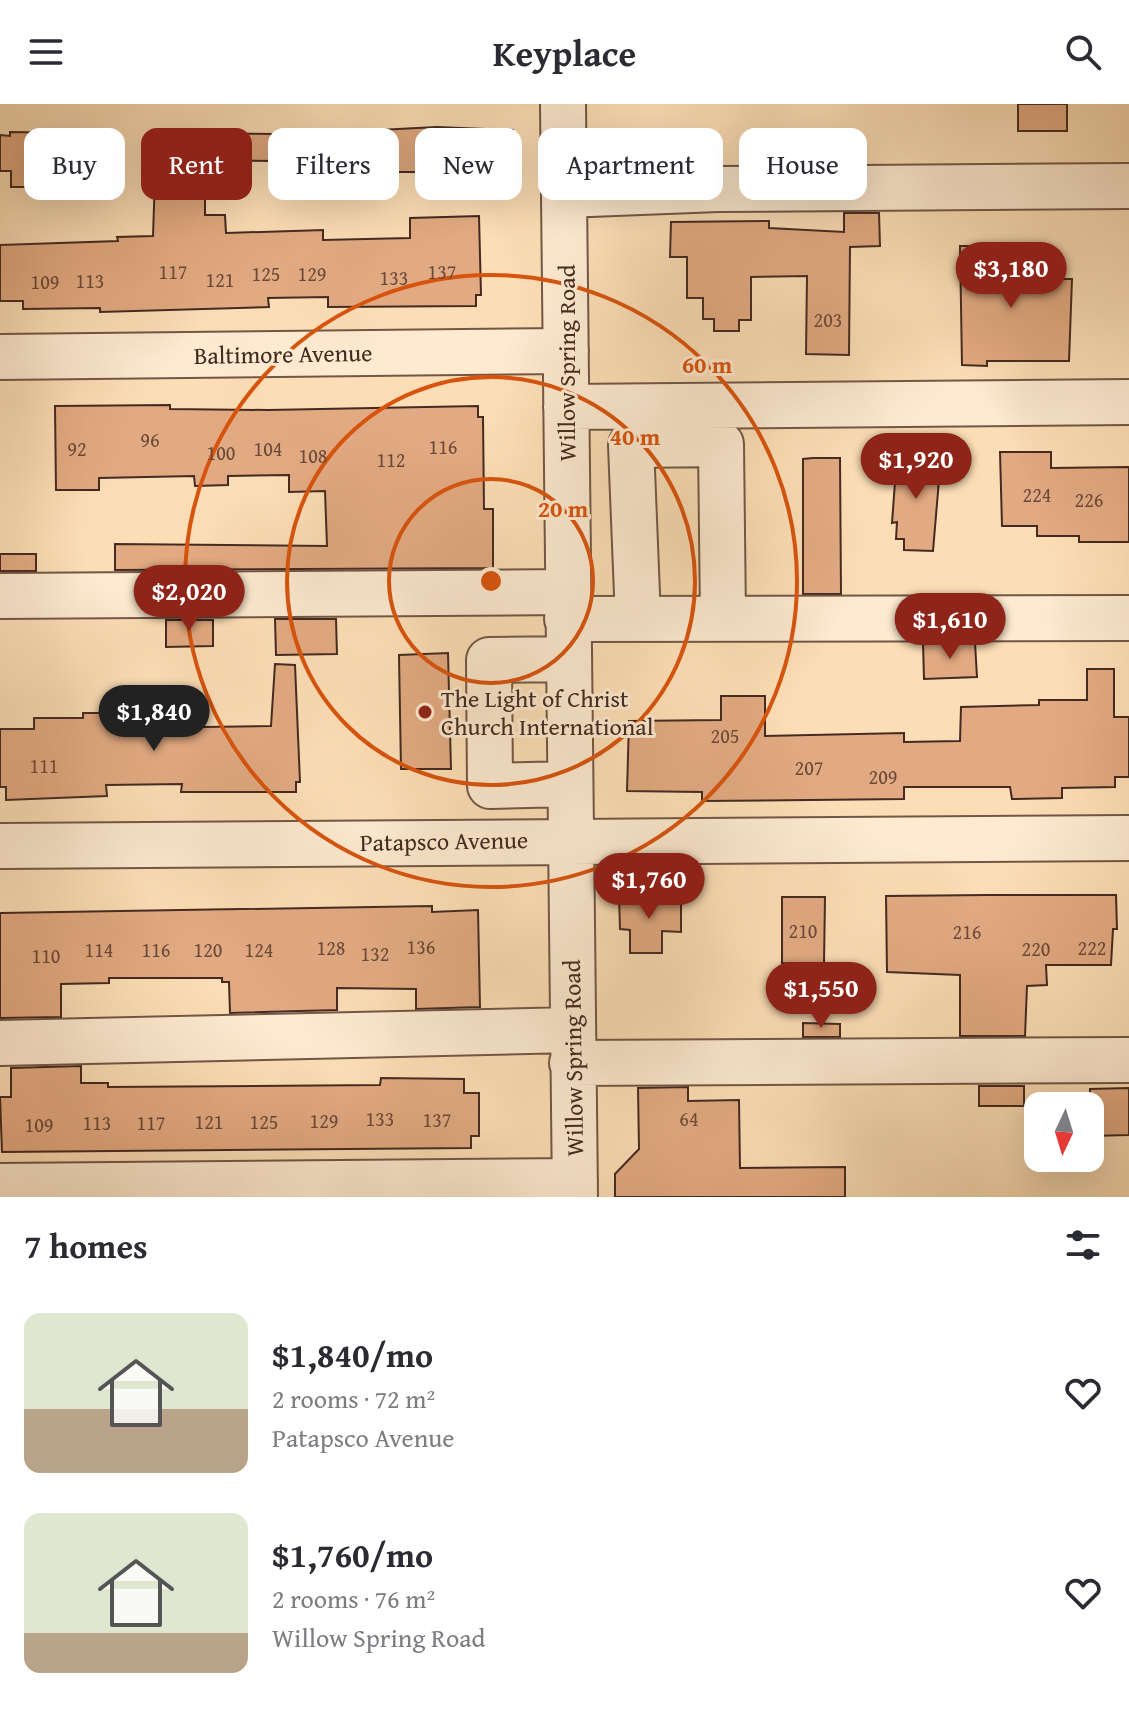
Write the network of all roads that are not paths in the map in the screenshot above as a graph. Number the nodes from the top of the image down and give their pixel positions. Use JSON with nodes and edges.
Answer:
{"nodes":[{"id":1,"x":563,"y":104,"type":"edge"},
{"id":2,"x":563,"y":128,"type":"edge"},
{"id":3,"x":1129,"y":186,"type":"edge"},
{"id":4,"x":723,"y":189,"type":"edge"},
{"id":5,"x":564,"y":200,"type":"edge"},
{"id":6,"x":566,"y":351,"type":"junction"},
{"id":7,"x":0,"y":357,"type":"edge"},
{"id":8,"x":1129,"y":402,"type":"edge"},
{"id":9,"x":566,"y":407,"type":"junction"},
{"id":10,"x":0,"y":596,"type":"edge"},
{"id":11,"x":1129,"y":618,"type":"edge"},
{"id":12,"x":638,"y":619,"type":"junction"},
{"id":13,"x":723,"y":619,"type":"junction"},
{"id":14,"x":567,"y":623,"type":"junction"},
{"id":15,"x":569,"y":784,"type":"junction"},
{"id":16,"x":1129,"y":838,"type":"edge"},
{"id":17,"x":570,"y":840,"type":"junction"},
{"id":18,"x":0,"y":846,"type":"edge"},
{"id":19,"x":0,"y":1043,"type":"edge"},
{"id":20,"x":572,"y":1047,"type":"junction"},
{"id":21,"x":1129,"y":1060,"type":"edge"},
{"id":22,"x":0,"y":1186,"type":"edge"},
{"id":23,"x":575,"y":1189,"type":"edge"}],
"edges":[{"from":1,"to":2,"type":"street","name":"Willow Spring Road"},
{"from":3,"to":4,"type":"street"},
{"from":5,"to":6,"type":"street","name":"Willow Spring Road"},
{"from":6,"to":7,"type":"street","name":"Baltimore Avenue"},
{"from":6,"to":9,"type":"street","name":"Willow Spring Road"},
{"from":8,"to":9,"type":"street"},
{"from":9,"to":14,"type":"street","name":"Willow Spring Road"},
{"from":10,"to":14,"type":"street"},
{"from":11,"to":13,"type":"street"},
{"from":12,"to":13,"type":"street"},
{"from":12,"to":13,"type":"street"},
{"from":12,"to":14,"type":"street"},
{"from":14,"to":15,"type":"street","name":"Willow Spring Road"},
{"from":14,"to":15,"type":"street"},
{"from":15,"to":17,"type":"street","name":"Willow Spring Road"},
{"from":16,"to":17,"type":"street","name":"Patapsco Avenue"},
{"from":17,"to":18,"type":"street","name":"Patapsco Avenue"},
{"from":17,"to":20,"type":"street","name":"Willow Spring Road"},
{"from":19,"to":20,"type":"street"},
{"from":20,"to":21,"type":"street"},
{"from":20,"to":23,"type":"street","name":"Willow Spring Road"},
{"from":22,"to":23,"type":"street"}]}
